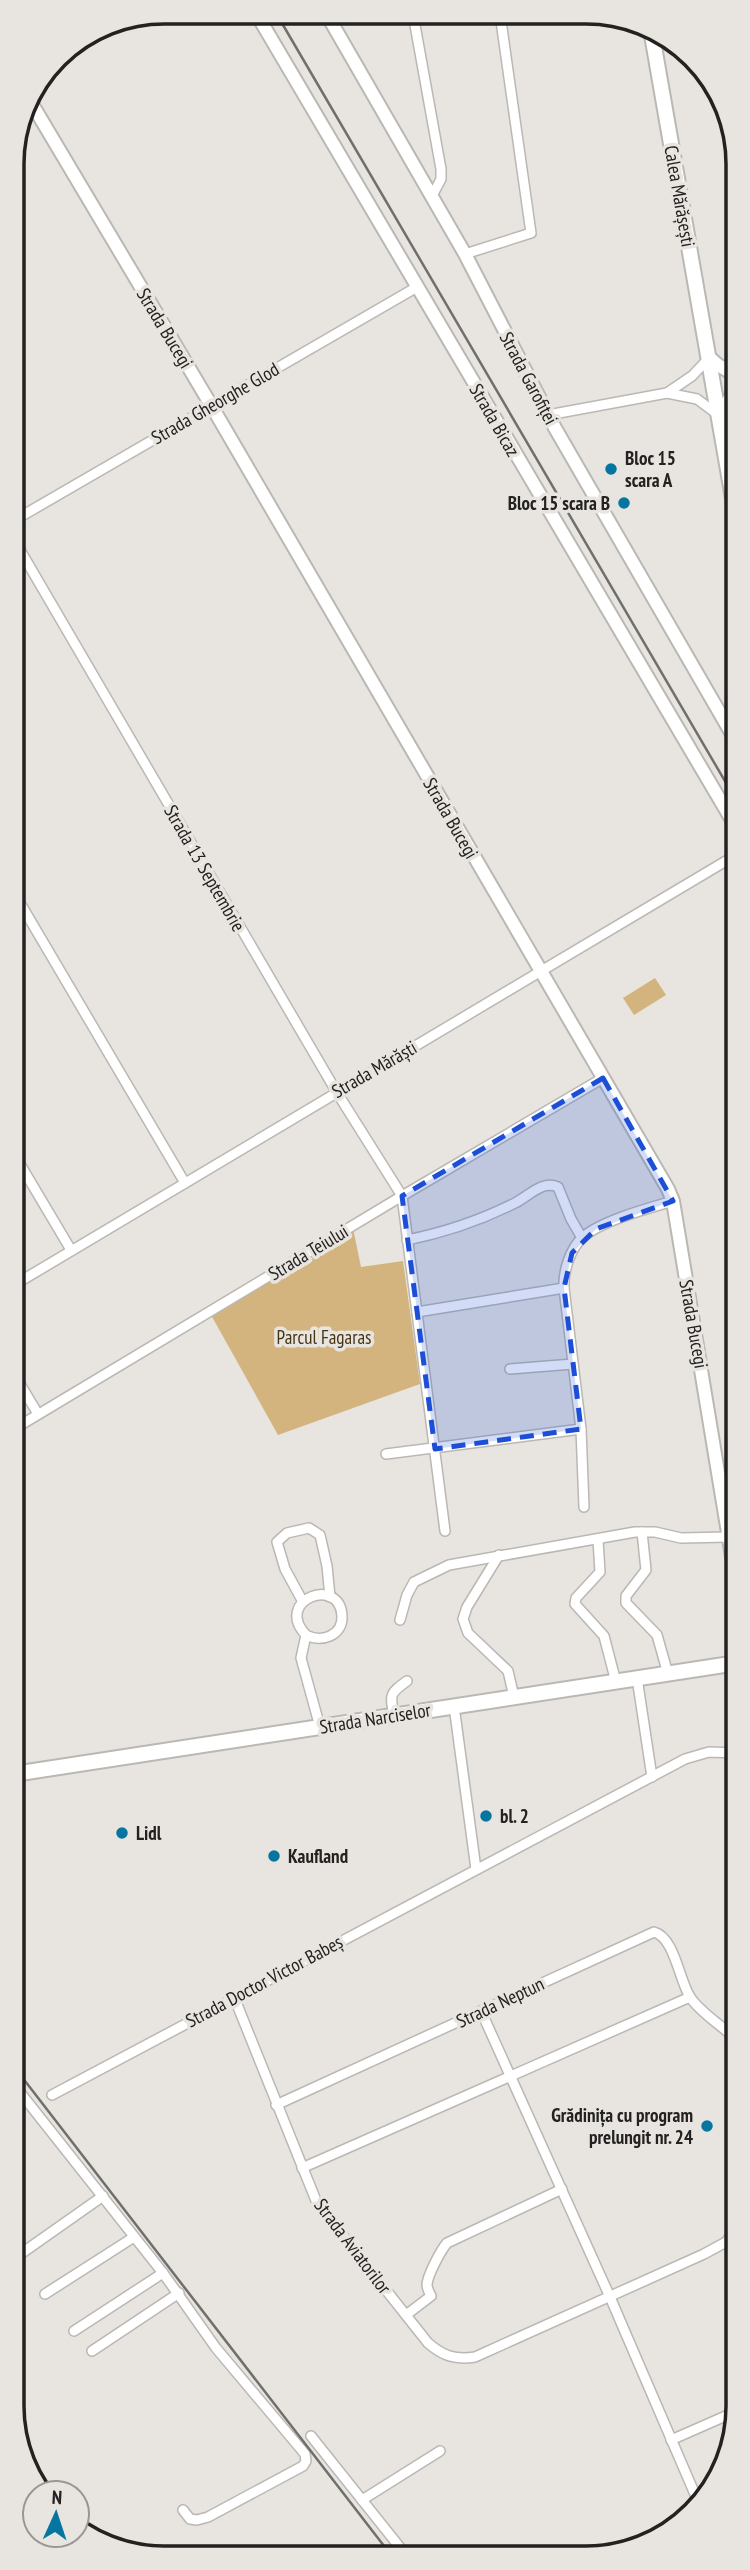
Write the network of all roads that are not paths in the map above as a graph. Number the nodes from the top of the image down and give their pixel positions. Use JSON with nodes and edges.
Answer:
{"nodes":[{"id":1,"x":415,"y":24,"type":"edge"},
{"id":2,"x":501,"y":24,"type":"edge"},
{"id":3,"x":263,"y":25,"type":"edge"},
{"id":4,"x":333,"y":25,"type":"edge"},
{"id":5,"x":653,"y":42,"type":"edge"},
{"id":6,"x":36,"y":110,"type":"edge"},
{"id":7,"x":432,"y":196,"type":"junction"},
{"id":8,"x":465,"y":254,"type":"junction"},
{"id":9,"x":417,"y":286,"type":"junction"},
{"id":10,"x":709,"y":357,"type":"junction"},
{"id":11,"x":726,"y":369,"type":"edge"},
{"id":12,"x":667,"y":393,"type":"junction"},
{"id":13,"x":726,"y":404,"type":"edge"},
{"id":14,"x":211,"y":405,"type":"junction"},
{"id":15,"x":548,"y":415,"type":"junction"},
{"id":16,"x":719,"y":416,"type":"junction"},
{"id":17,"x":726,"y":456,"type":"edge"},
{"id":18,"x":25,"y":514,"type":"edge"},
{"id":19,"x":25,"y":558,"type":"edge"},
{"id":20,"x":726,"y":723,"type":"edge"},
{"id":21,"x":726,"y":810,"type":"edge"},
{"id":22,"x":726,"y":861,"type":"edge"},
{"id":23,"x":25,"y":911,"type":"edge"},
{"id":24,"x":541,"y":971,"type":"junction"},
{"id":25,"x":603,"y":1078,"type":"junction"},
{"id":26,"x":335,"y":1091,"type":"junction"},
{"id":27,"x":25,"y":1172,"type":"edge"},
{"id":28,"x":185,"y":1183,"type":"junction"},
{"id":29,"x":401,"y":1196,"type":"junction"},
{"id":30,"x":673,"y":1201,"type":"junction"},
{"id":31,"x":582,"y":1238,"type":"junction"},
{"id":32,"x":407,"y":1240,"type":"junction"},
{"id":33,"x":71,"y":1250,"type":"junction"},
{"id":34,"x":25,"y":1279,"type":"edge"},
{"id":35,"x":564,"y":1288,"type":"junction"},
{"id":36,"x":417,"y":1312,"type":"junction"},
{"id":37,"x":573,"y":1364,"type":"junction"},
{"id":38,"x":510,"y":1369,"type":"dead end"},
{"id":39,"x":24,"y":1391,"type":"edge"},
{"id":40,"x":38,"y":1414,"type":"junction"},
{"id":41,"x":24,"y":1423,"type":"edge"},
{"id":42,"x":581,"y":1429,"type":"junction"},
{"id":43,"x":435,"y":1449,"type":"junction"},
{"id":44,"x":386,"y":1454,"type":"dead end"},
{"id":45,"x":584,"y":1507,"type":"dead end"},
{"id":46,"x":725,"y":1515,"type":"edge"},
{"id":47,"x":444,"y":1531,"type":"dead end"},
{"id":48,"x":642,"y":1532,"type":"junction"},
{"id":49,"x":725,"y":1537,"type":"edge"},
{"id":50,"x":598,"y":1541,"type":"junction"},
{"id":51,"x":499,"y":1555,"type":"junction"},
{"id":52,"x":330,"y":1597,"type":"junction"},
{"id":53,"x":303,"y":1602,"type":"junction"},
{"id":54,"x":400,"y":1620,"type":"dead end"},
{"id":55,"x":306,"y":1635,"type":"junction"},
{"id":56,"x":725,"y":1665,"type":"edge"},
{"id":57,"x":668,"y":1674,"type":"junction"},
{"id":58,"x":636,"y":1678,"type":"junction"},
{"id":59,"x":407,"y":1681,"type":"dead end"},
{"id":60,"x":616,"y":1682,"type":"junction"},
{"id":61,"x":514,"y":1697,"type":"junction"},
{"id":62,"x":454,"y":1706,"type":"junction"},
{"id":63,"x":394,"y":1716,"type":"junction"},
{"id":64,"x":320,"y":1727,"type":"junction"},
{"id":65,"x":725,"y":1753,"type":"edge"},
{"id":66,"x":24,"y":1772,"type":"edge"},
{"id":67,"x":652,"y":1777,"type":"junction"},
{"id":68,"x":476,"y":1869,"type":"junction"},
{"id":69,"x":234,"y":1997,"type":"junction"},
{"id":70,"x":690,"y":1997,"type":"junction"},
{"id":71,"x":481,"y":2011,"type":"junction"},
{"id":72,"x":725,"y":2030,"type":"edge"},
{"id":73,"x":510,"y":2074,"type":"junction"},
{"id":74,"x":52,"y":2095,"type":"dead end"},
{"id":75,"x":24,"y":2097,"type":"edge"},
{"id":76,"x":276,"y":2105,"type":"junction"},
{"id":77,"x":302,"y":2168,"type":"junction"},
{"id":78,"x":562,"y":2189,"type":"junction"},
{"id":79,"x":103,"y":2196,"type":"junction"},
{"id":80,"x":134,"y":2237,"type":"junction"},
{"id":81,"x":725,"y":2243,"type":"edge"},
{"id":82,"x":24,"y":2252,"type":"edge"},
{"id":83,"x":163,"y":2273,"type":"junction"},
{"id":84,"x":179,"y":2293,"type":"junction"},
{"id":85,"x":45,"y":2294,"type":"dead end"},
{"id":86,"x":610,"y":2297,"type":"junction"},
{"id":87,"x":406,"y":2315,"type":"junction"},
{"id":88,"x":74,"y":2331,"type":"dead end"},
{"id":89,"x":92,"y":2350,"type":"dead end"},
{"id":90,"x":725,"y":2416,"type":"edge"},
{"id":91,"x":311,"y":2436,"type":"dead end"},
{"id":92,"x":671,"y":2440,"type":"junction"},
{"id":93,"x":440,"y":2451,"type":"dead end"},
{"id":94,"x":695,"y":2493,"type":"edge"},
{"id":95,"x":362,"y":2500,"type":"junction"},
{"id":96,"x":183,"y":2510,"type":"dead end"},
{"id":97,"x":399,"y":2546,"type":"edge"}],
"edges":[{"from":1,"to":7,"type":"street"},
{"from":2,"to":8,"type":"street"},
{"from":3,"to":9,"type":"street","name":"Strada Bicaz"},
{"from":4,"to":7,"type":"street","name":"Strada Garofiței"},
{"from":5,"to":10,"type":"main road","name":"Calea Mărășești"},
{"from":6,"to":14,"type":"street","name":"Strada Bucegi"},
{"from":7,"to":8,"type":"street","name":"Strada Garofiței"},
{"from":8,"to":15,"type":"street","name":"Strada Garofiței"},
{"from":9,"to":14,"type":"street","name":"Strada Gheorghe Glod"},
{"from":9,"to":21,"type":"street","name":"Strada Bicaz"},
{"from":10,"to":11,"type":"street"},
{"from":10,"to":12,"type":"street"},
{"from":10,"to":16,"type":"main road","name":"Calea Mărășești"},
{"from":12,"to":15,"type":"street"},
{"from":12,"to":16,"type":"street"},
{"from":13,"to":16,"type":"street"},
{"from":14,"to":18,"type":"street","name":"Strada Gheorghe Glod"},
{"from":14,"to":24,"type":"street","name":"Strada Bucegi"},
{"from":15,"to":20,"type":"street","name":"Strada Garofiței"},
{"from":16,"to":17,"type":"main road","name":"Calea Mărășești"},
{"from":19,"to":26,"type":"street","name":"Strada 13 Septembrie"},
{"from":22,"to":24,"type":"street","name":"Strada Mărăști"},
{"from":23,"to":28,"type":"street"},
{"from":24,"to":25,"type":"street","name":"Strada Bucegi"},
{"from":24,"to":26,"type":"street","name":"Strada Mărăști"},
{"from":25,"to":29,"type":"street","name":"Strada Teiului"},
{"from":25,"to":30,"type":"street","name":"Strada Bucegi"},
{"from":26,"to":28,"type":"street","name":"Strada Mărăști"},
{"from":26,"to":29,"type":"street","name":"Strada 13 Septembrie"},
{"from":27,"to":33,"type":"street"},
{"from":28,"to":33,"type":"street","name":"Strada Mărăști"},
{"from":29,"to":32,"type":"street"},
{"from":29,"to":40,"type":"street","name":"Strada Teiului"},
{"from":30,"to":31,"type":"street"},
{"from":30,"to":46,"type":"street","name":"Strada Bucegi"},
{"from":31,"to":32,"type":"street"},
{"from":31,"to":35,"type":"street"},
{"from":32,"to":36,"type":"street"},
{"from":33,"to":34,"type":"street","name":"Strada Mărăști"},
{"from":35,"to":36,"type":"street"},
{"from":35,"to":37,"type":"street"},
{"from":36,"to":43,"type":"street"},
{"from":37,"to":38,"type":"street"},
{"from":37,"to":42,"type":"street"},
{"from":39,"to":40,"type":"street"},
{"from":40,"to":41,"type":"street","name":"Strada Teiului"},
{"from":42,"to":43,"type":"street"},
{"from":42,"to":45,"type":"street"},
{"from":43,"to":44,"type":"street"},
{"from":43,"to":47,"type":"street"},
{"from":48,"to":49,"type":"street"},
{"from":48,"to":50,"type":"street"},
{"from":48,"to":57,"type":"street"},
{"from":50,"to":51,"type":"street"},
{"from":50,"to":60,"type":"street"},
{"from":51,"to":54,"type":"street"},
{"from":51,"to":61,"type":"street"},
{"from":52,"to":53,"type":"street"},
{"from":52,"to":53,"type":"street"},
{"from":52,"to":55,"type":"street"},
{"from":53,"to":55,"type":"street"},
{"from":55,"to":64,"type":"street"},
{"from":56,"to":57,"type":"main road","name":"Strada Narciselor"},
{"from":57,"to":58,"type":"main road","name":"Strada Narciselor"},
{"from":58,"to":60,"type":"main road","name":"Strada Narciselor"},
{"from":58,"to":67,"type":"street"},
{"from":59,"to":63,"type":"street"},
{"from":60,"to":61,"type":"main road","name":"Strada Narciselor"},
{"from":61,"to":62,"type":"main road","name":"Strada Narciselor"},
{"from":62,"to":63,"type":"main road","name":"Strada Narciselor"},
{"from":62,"to":68,"type":"street"},
{"from":63,"to":64,"type":"main road","name":"Strada Narciselor"},
{"from":64,"to":66,"type":"main road","name":"Strada Narciselor"},
{"from":65,"to":67,"type":"street","name":"Strada Doctor Victor Babeș"},
{"from":67,"to":68,"type":"street","name":"Strada Doctor Victor Babeș"},
{"from":68,"to":69,"type":"street","name":"Strada Doctor Victor Babeș"},
{"from":69,"to":74,"type":"street","name":"Strada Doctor Victor Babeș"},
{"from":69,"to":76,"type":"street"},
{"from":70,"to":71,"type":"street","name":"Strada Neptun"},
{"from":70,"to":72,"type":"street"},
{"from":70,"to":73,"type":"street"},
{"from":71,"to":73,"type":"street"},
{"from":71,"to":76,"type":"street","name":"Strada Neptun"},
{"from":73,"to":77,"type":"street"},
{"from":73,"to":78,"type":"street"},
{"from":75,"to":79,"type":"street"},
{"from":76,"to":77,"type":"street"},
{"from":77,"to":87,"type":"street","name":"Strada Aviatorilor"},
{"from":78,"to":86,"type":"street"},
{"from":78,"to":87,"type":"street"},
{"from":79,"to":80,"type":"street"},
{"from":79,"to":82,"type":"street"},
{"from":80,"to":83,"type":"street"},
{"from":80,"to":85,"type":"street"},
{"from":81,"to":86,"type":"street","name":"Strada Aviatorilor"},
{"from":83,"to":84,"type":"street"},
{"from":83,"to":88,"type":"street"},
{"from":84,"to":89,"type":"street"},
{"from":84,"to":96,"type":"street"},
{"from":86,"to":87,"type":"street","name":"Strada Aviatorilor"},
{"from":86,"to":92,"type":"street"},
{"from":90,"to":92,"type":"street"},
{"from":91,"to":95,"type":"street"},
{"from":92,"to":94,"type":"street"},
{"from":93,"to":95,"type":"street"},
{"from":95,"to":97,"type":"street"}]}
